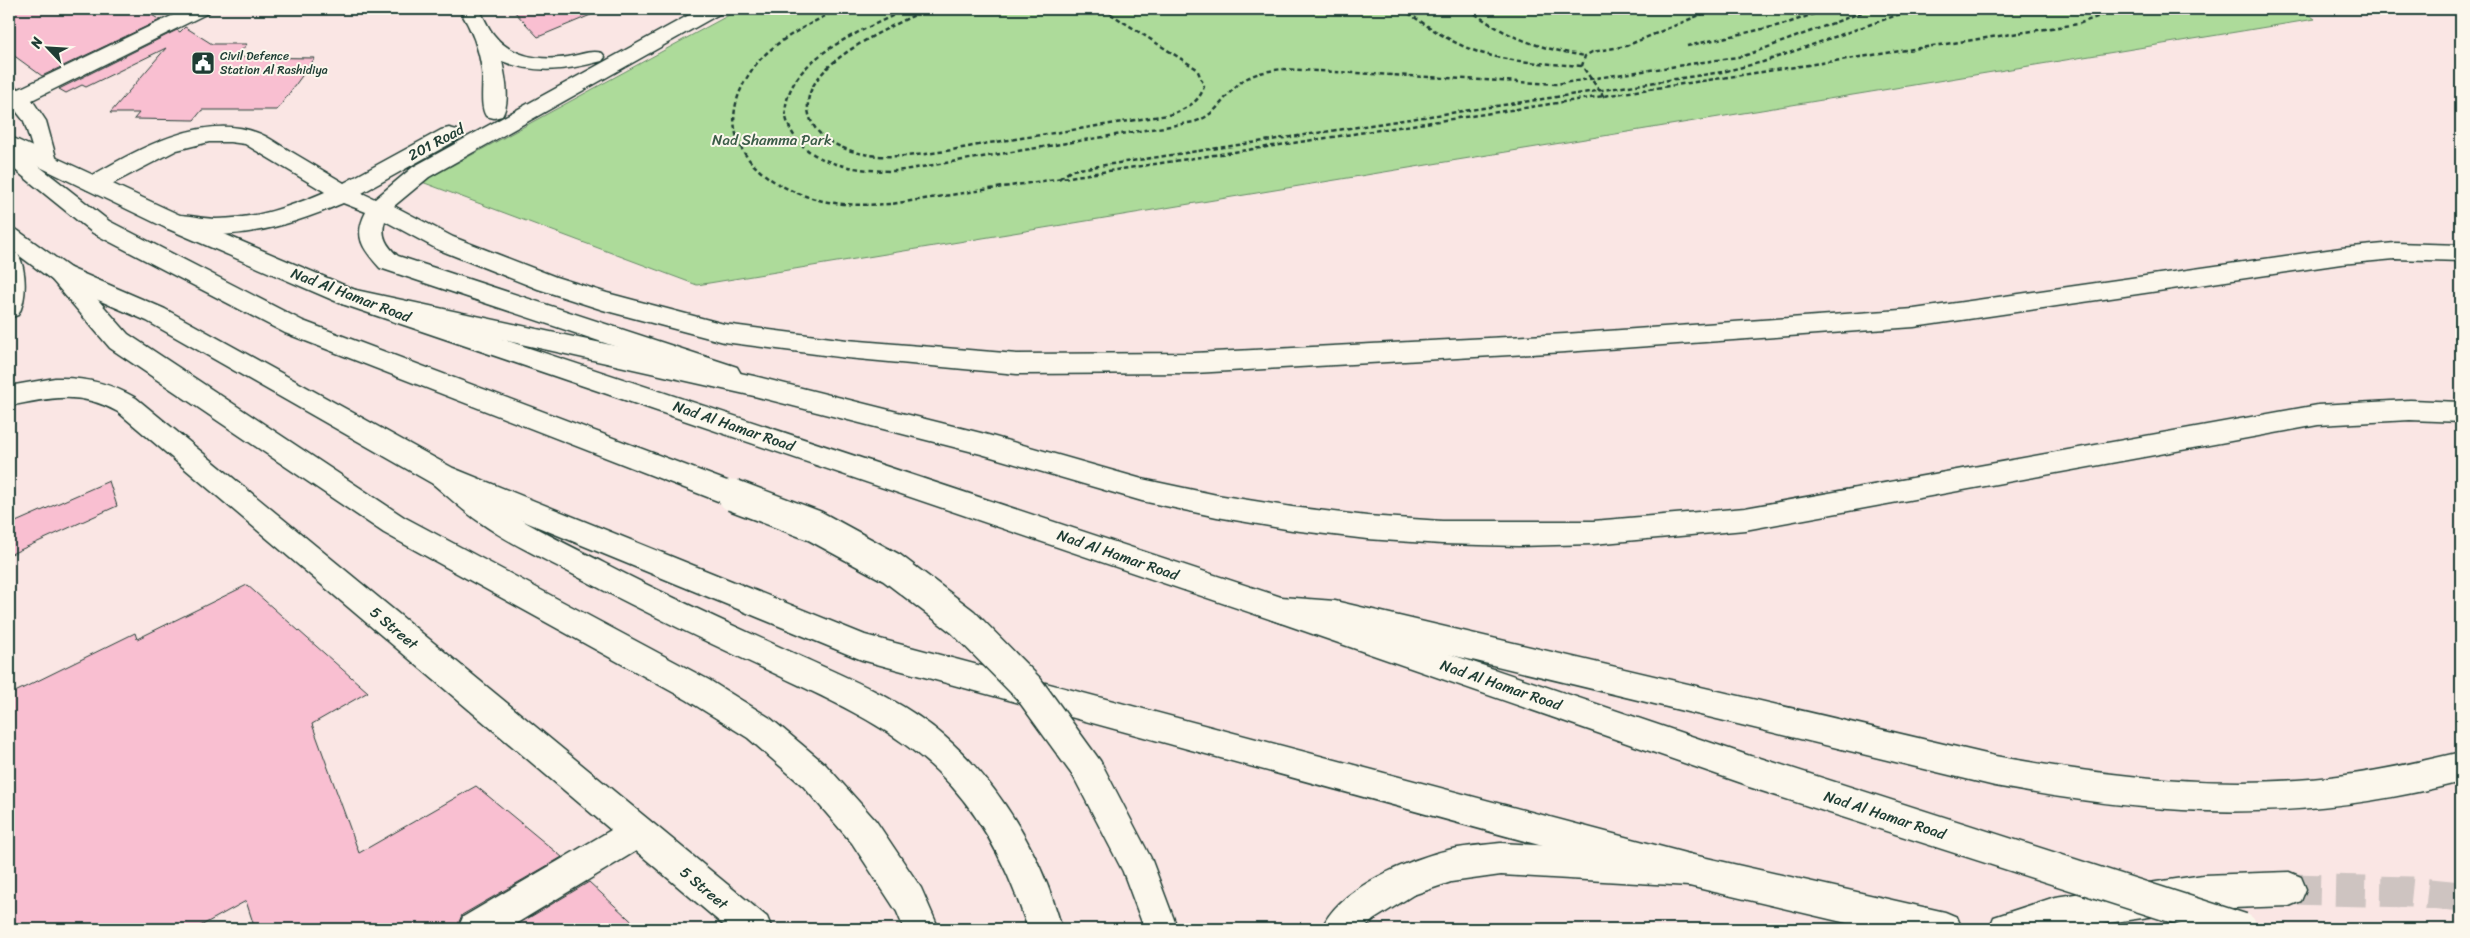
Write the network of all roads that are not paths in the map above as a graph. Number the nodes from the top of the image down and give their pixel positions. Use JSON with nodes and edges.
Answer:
{"nodes":[{"id":1,"x":184,"y":9,"type":"edge"},
{"id":2,"x":201,"y":9,"type":"edge"},
{"id":3,"x":469,"y":9,"type":"edge"},
{"id":4,"x":683,"y":9,"type":"edge"},
{"id":5,"x":714,"y":9,"type":"edge"},
{"id":6,"x":485,"y":38,"type":"junction"},
{"id":7,"x":595,"y":57,"type":"junction"},
{"id":8,"x":12,"y":94,"type":"edge"},
{"id":9,"x":494,"y":110,"type":"junction"},
{"id":10,"x":9,"y":143,"type":"edge"},
{"id":11,"x":9,"y":154,"type":"edge"},
{"id":12,"x":46,"y":160,"type":"junction"},
{"id":13,"x":94,"y":184,"type":"junction"},
{"id":14,"x":344,"y":192,"type":"junction"},
{"id":15,"x":379,"y":208,"type":"junction"},
{"id":16,"x":174,"y":222,"type":"junction"},
{"id":17,"x":9,"y":236,"type":"edge"},
{"id":18,"x":2461,"y":253,"type":"edge"},
{"id":19,"x":9,"y":260,"type":"edge"},
{"id":20,"x":61,"y":274,"type":"junction"},
{"id":21,"x":351,"y":298,"type":"junction"},
{"id":22,"x":9,"y":309,"type":"edge"},
{"id":23,"x":788,"y":394,"type":"junction"},
{"id":24,"x":9,"y":396,"type":"edge"},
{"id":25,"x":2461,"y":412,"type":"edge"},
{"id":26,"x":443,"y":476,"type":"junction"},
{"id":27,"x":1282,"y":610,"type":"junction"},
{"id":28,"x":2461,"y":767,"type":"edge"},
{"id":29,"x":638,"y":832,"type":"junction"},
{"id":30,"x":1689,"y":870,"type":"junction"},
{"id":31,"x":2289,"y":889,"type":"tunnel mouth"},
{"id":32,"x":475,"y":929,"type":"edge"},
{"id":33,"x":755,"y":929,"type":"edge"},
{"id":34,"x":922,"y":929,"type":"edge"},
{"id":35,"x":1045,"y":929,"type":"edge"},
{"id":36,"x":1161,"y":929,"type":"edge"},
{"id":37,"x":1339,"y":929,"type":"edge"},
{"id":38,"x":1945,"y":929,"type":"edge"},
{"id":39,"x":2006,"y":929,"type":"edge"},
{"id":40,"x":2242,"y":929,"type":"edge"}],
"edges":[{"from":1,"to":8,"type":"main road"},
{"from":2,"to":8,"type":"main road"},
{"from":3,"to":6,"type":"main road"},
{"from":4,"to":7,"type":"main road","name":"201 Road"},
{"from":5,"to":15,"type":"main road","name":"201 Road"},
{"from":6,"to":7,"type":"main road"},
{"from":6,"to":9,"type":"main road"},
{"from":7,"to":9,"type":"main road","name":"201 Road"},
{"from":8,"to":12,"type":"main road"},
{"from":9,"to":14,"type":"main road","name":"201 Road"},
{"from":10,"to":12,"type":"main road","name":"Nad Al Hamar Road"},
{"from":11,"to":36,"type":"main road","bridge":true},
{"from":12,"to":13,"type":"main road","name":"Nad Al Hamar Road"},
{"from":13,"to":14,"type":"main road"},
{"from":13,"to":16,"type":"main road","name":"Nad Al Hamar Road"},
{"from":14,"to":15,"type":"main road"},
{"from":14,"to":16,"type":"main road","name":"201 Road"},
{"from":15,"to":18,"type":"main road"},
{"from":15,"to":23,"type":"main road"},
{"from":16,"to":21,"type":"main road","name":"Nad Al Hamar Road"},
{"from":17,"to":20,"type":"main road"},
{"from":19,"to":22,"type":"main road"},
{"from":20,"to":26,"type":"main road"},
{"from":20,"to":34,"type":"main road"},
{"from":21,"to":23,"type":"main road"},
{"from":21,"to":27,"type":"main road","name":"Nad Al Hamar Road"},
{"from":23,"to":25,"type":"main road"},
{"from":24,"to":29,"type":"main road","name":"5 Street"},
{"from":26,"to":30,"type":"main road"},
{"from":26,"to":35,"type":"main road"},
{"from":27,"to":28,"type":"main road"},
{"from":27,"to":40,"type":"main road","name":"Nad Al Hamar Road","bridge":true},
{"from":29,"to":32,"type":"main road"},
{"from":29,"to":33,"type":"main road","name":"5 Street"},
{"from":30,"to":37,"type":"main road"},
{"from":30,"to":38,"type":"main road"},
{"from":31,"to":39,"type":"main road"}]}
